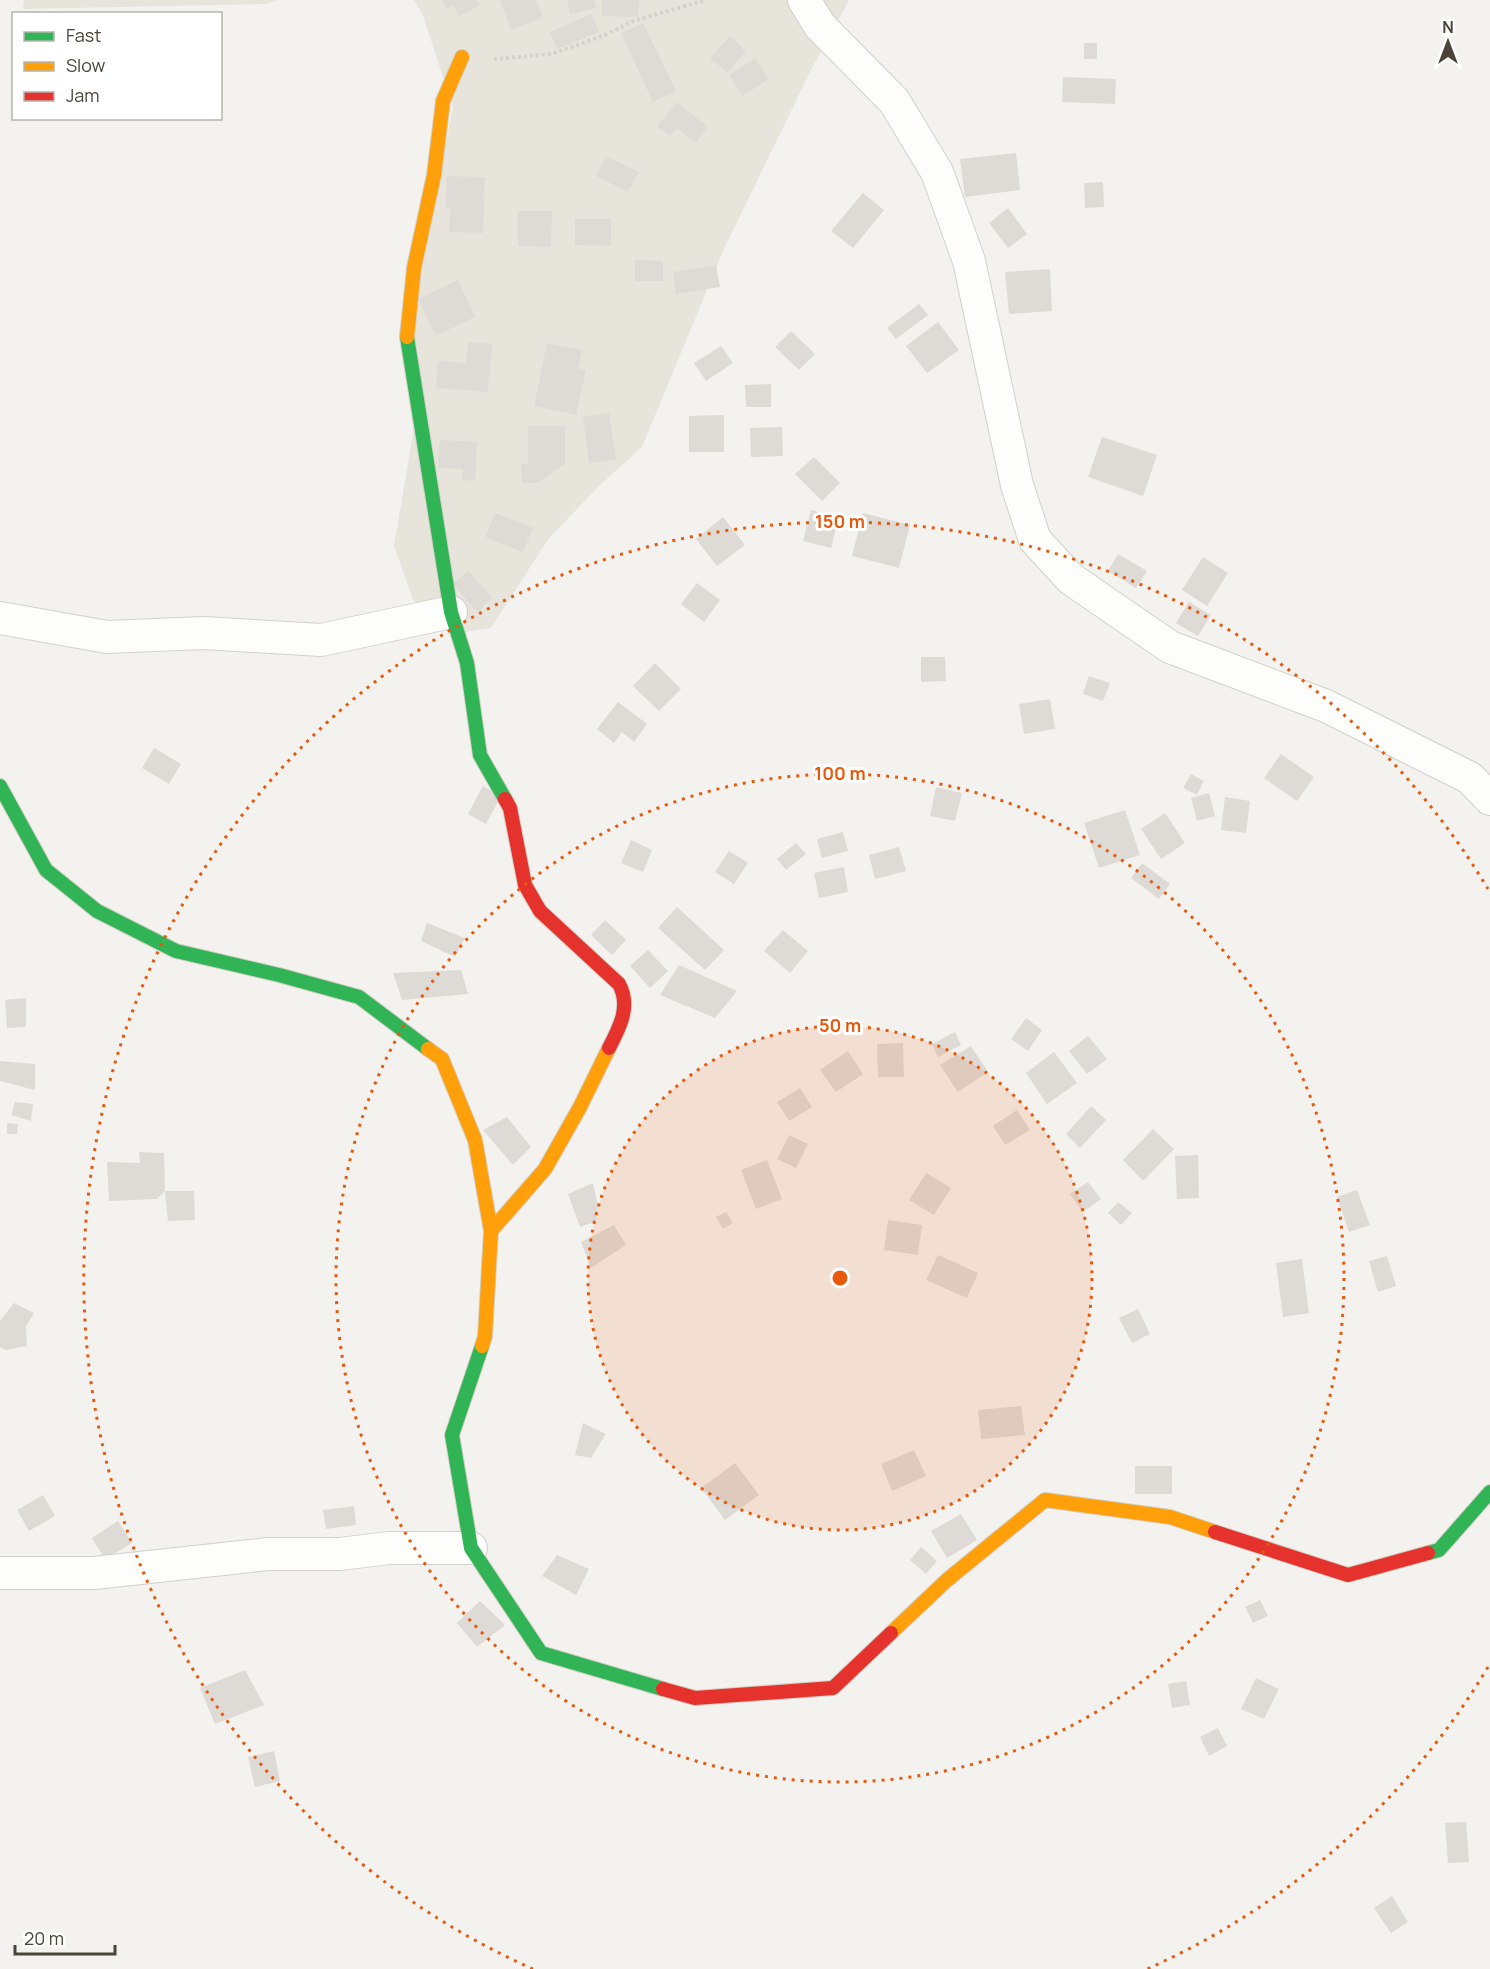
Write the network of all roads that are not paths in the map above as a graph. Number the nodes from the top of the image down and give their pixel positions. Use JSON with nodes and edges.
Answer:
{"nodes":[{"id":1,"x":804,"y":0,"type":"edge"},
{"id":2,"x":462,"y":57,"type":"road end"},
{"id":3,"x":451,"y":612,"type":"junction"},
{"id":4,"x":0,"y":618,"type":"edge"},
{"id":5,"x":0,"y":786,"type":"edge"},
{"id":6,"x":1490,"y":799,"type":"edge"},
{"id":7,"x":491,"y":1231,"type":"junction"},
{"id":8,"x":1490,"y":1492,"type":"edge"},
{"id":9,"x":471,"y":1548,"type":"junction"},
{"id":10,"x":0,"y":1573,"type":"edge"}],
"edges":[{"from":1,"to":6,"type":"street"},
{"from":2,"to":3,"type":"street"},
{"from":3,"to":4,"type":"street"},
{"from":3,"to":7,"type":"street"},
{"from":5,"to":7,"type":"street"},
{"from":7,"to":9,"type":"street"},
{"from":8,"to":9,"type":"street"},
{"from":9,"to":10,"type":"street"}]}
